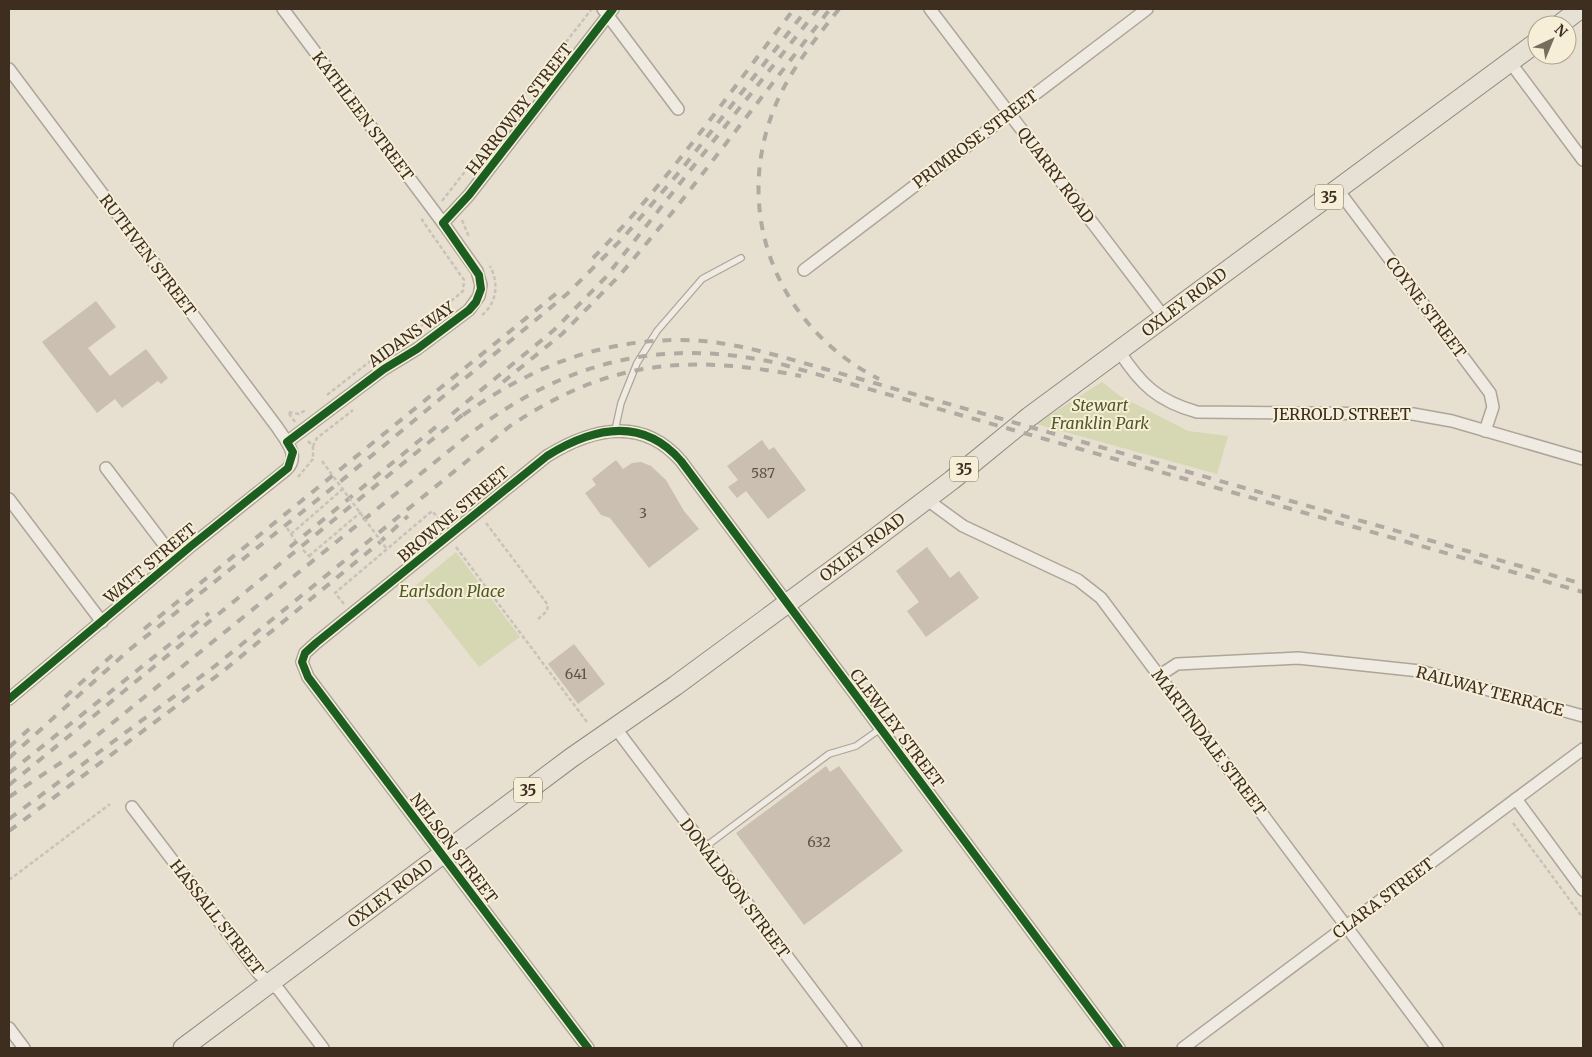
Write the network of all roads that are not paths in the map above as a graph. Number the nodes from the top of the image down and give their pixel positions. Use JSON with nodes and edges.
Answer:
{"nodes":[{"id":1,"x":283,"y":9,"type":"edge"},
{"id":2,"x":930,"y":9,"type":"edge"},
{"id":3,"x":1147,"y":9,"type":"edge"},
{"id":4,"x":608,"y":11,"type":"edge"},
{"id":5,"x":1527,"y":49,"type":"edge"},
{"id":6,"x":1510,"y":62,"type":"junction"},
{"id":7,"x":9,"y":69,"type":"edge"},
{"id":8,"x":678,"y":108,"type":"dead end"},
{"id":9,"x":1008,"y":113,"type":"junction"},
{"id":10,"x":1583,"y":160,"type":"edge"},
{"id":11,"x":1338,"y":190,"type":"junction"},
{"id":12,"x":443,"y":223,"type":"junction"},
{"id":13,"x":741,"y":258,"type":"dead end"},
{"id":14,"x":804,"y":270,"type":"dead end"},
{"id":15,"x":1164,"y":318,"type":"junction"},
{"id":16,"x":1119,"y":351,"type":"junction"},
{"id":17,"x":615,"y":430,"type":"junction"},
{"id":18,"x":1485,"y":431,"type":"junction"},
{"id":19,"x":644,"y":435,"type":"joint"},
{"id":20,"x":287,"y":442,"type":"junction"},
{"id":21,"x":1583,"y":459,"type":"edge"},
{"id":22,"x":106,"y":468,"type":"dead end"},
{"id":23,"x":9,"y":499,"type":"edge"},
{"id":24,"x":926,"y":499,"type":"junction"},
{"id":25,"x":175,"y":559,"type":"junction"},
{"id":26,"x":787,"y":603,"type":"junction"},
{"id":27,"x":102,"y":622,"type":"junction"},
{"id":28,"x":302,"y":662,"type":"joint"},
{"id":29,"x":1160,"y":675,"type":"junction"},
{"id":30,"x":9,"y":699,"type":"edge"},
{"id":31,"x":1583,"y":716,"type":"edge"},
{"id":32,"x":614,"y":726,"type":"junction"},
{"id":33,"x":880,"y":728,"type":"junction"},
{"id":34,"x":1583,"y":749,"type":"edge"},
{"id":35,"x":1516,"y":799,"type":"junction"},
{"id":36,"x":132,"y":806,"type":"dead end"},
{"id":37,"x":704,"y":848,"type":"junction"},
{"id":38,"x":442,"y":854,"type":"junction"},
{"id":39,"x":1583,"y":890,"type":"edge"},
{"id":40,"x":1346,"y":925,"type":"junction"},
{"id":41,"x":270,"y":982,"type":"junction"},
{"id":42,"x":9,"y":1028,"type":"edge"},
{"id":43,"x":24,"y":1048,"type":"edge"},
{"id":44,"x":183,"y":1048,"type":"edge"},
{"id":45,"x":323,"y":1048,"type":"edge"},
{"id":46,"x":588,"y":1048,"type":"edge"},
{"id":47,"x":856,"y":1048,"type":"edge"},
{"id":48,"x":1119,"y":1048,"type":"edge"},
{"id":49,"x":1183,"y":1048,"type":"edge"},
{"id":50,"x":1437,"y":1048,"type":"edge"}],
"edges":[{"from":1,"to":12,"type":"street","name":"KATHLEEN STREET"},
{"from":2,"to":9,"type":"street","name":"QUARRY ROAD"},
{"from":3,"to":9,"type":"street","name":"PRIMROSE STREET"},
{"from":4,"to":8,"type":"street"},
{"from":4,"to":12,"type":"street","name":"HARROWBY STREET"},
{"from":5,"to":6,"type":"main road","name":"OXLEY ROAD","number":"35"},
{"from":6,"to":10,"type":"street"},
{"from":6,"to":11,"type":"main road","name":"OXLEY ROAD","number":"35"},
{"from":7,"to":20,"type":"street","name":"RUTHVEN STREET"},
{"from":9,"to":14,"type":"street","name":"PRIMROSE STREET"},
{"from":9,"to":15,"type":"street","name":"QUARRY ROAD"},
{"from":11,"to":15,"type":"main road","name":"OXLEY ROAD","number":"35"},
{"from":11,"to":18,"type":"street","name":"COYNE STREET"},
{"from":12,"to":20,"type":"street","name":"AIDANS WAY"},
{"from":13,"to":17,"type":"lane"},
{"from":15,"to":16,"type":"main road","name":"OXLEY ROAD","number":"35"},
{"from":16,"to":18,"type":"street","name":"JERROLD STREET"},
{"from":16,"to":24,"type":"main road","name":"OXLEY ROAD","number":"35"},
{"from":17,"to":19,"type":"street","name":"BROWNE STREET"},
{"from":17,"to":28,"type":"street","name":"BROWNE STREET"},
{"from":18,"to":21,"type":"street","name":"JERROLD STREET"},
{"from":19,"to":26,"type":"street","name":"CLEWLEY STREET"},
{"from":20,"to":25,"type":"street","name":"WATT STREET"},
{"from":22,"to":25,"type":"street"},
{"from":23,"to":27,"type":"street"},
{"from":24,"to":26,"type":"main road","name":"OXLEY ROAD","number":"35"},
{"from":24,"to":29,"type":"street","name":"MARTINDALE STREET"},
{"from":25,"to":27,"type":"street","name":"WATT STREET"},
{"from":26,"to":32,"type":"main road","name":"OXLEY ROAD","number":"35"},
{"from":26,"to":33,"type":"street","name":"CLEWLEY STREET"},
{"from":27,"to":30,"type":"street","name":"WATT STREET"},
{"from":28,"to":38,"type":"street","name":"NELSON STREET"},
{"from":29,"to":31,"type":"street","name":"RAILWAY TERRACE"},
{"from":29,"to":40,"type":"street","name":"MARTINDALE STREET"},
{"from":32,"to":37,"type":"street","name":"DONALDSON STREET"},
{"from":32,"to":38,"type":"main road","name":"OXLEY ROAD","number":"35"},
{"from":33,"to":37,"type":"lane"},
{"from":33,"to":48,"type":"street","name":"CLEWLEY STREET"},
{"from":34,"to":35,"type":"street","name":"CLARA STREET"},
{"from":35,"to":39,"type":"street"},
{"from":35,"to":40,"type":"street","name":"CLARA STREET"},
{"from":36,"to":41,"type":"street","name":"HASSALL STREET"},
{"from":37,"to":47,"type":"street","name":"DONALDSON STREET"},
{"from":38,"to":41,"type":"main road","name":"OXLEY ROAD","number":"35"},
{"from":38,"to":46,"type":"street","name":"NELSON STREET"},
{"from":40,"to":49,"type":"street","name":"CLARA STREET"},
{"from":40,"to":50,"type":"street","name":"MARTINDALE STREET"},
{"from":41,"to":44,"type":"main road","name":"OXLEY ROAD","number":"35"},
{"from":41,"to":45,"type":"street","name":"HASSALL STREET"},
{"from":42,"to":43,"type":"street"}]}
